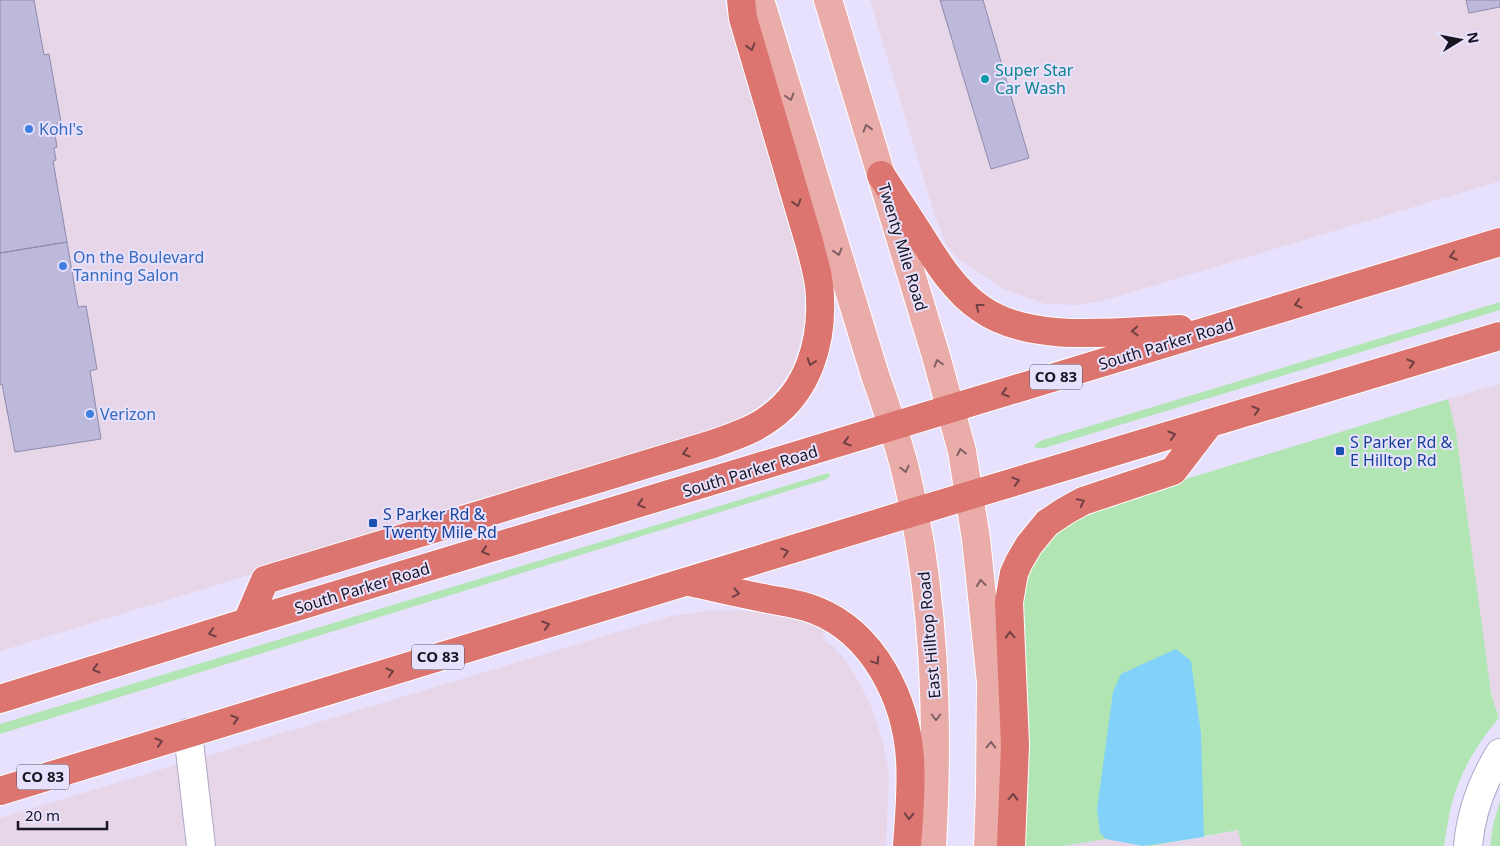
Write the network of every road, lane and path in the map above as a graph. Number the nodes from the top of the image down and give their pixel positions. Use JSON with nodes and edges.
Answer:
{"nodes":[{"id":1,"x":741,"y":0,"type":"edge"},
{"id":2,"x":760,"y":0,"type":"edge"},
{"id":3,"x":828,"y":0,"type":"edge"},
{"id":4,"x":881,"y":175,"type":"junction"},
{"id":5,"x":1500,"y":242,"type":"edge"},
{"id":6,"x":1219,"y":328,"type":"junction"},
{"id":7,"x":1500,"y":336,"type":"edge"},
{"id":8,"x":951,"y":410,"type":"junction"},
{"id":9,"x":1209,"y":424,"type":"junction"},
{"id":10,"x":893,"y":427,"type":"junction"},
{"id":11,"x":969,"y":495,"type":"junction"},
{"id":12,"x":914,"y":512,"type":"junction"},
{"id":13,"x":688,"y":582,"type":"junction"},
{"id":14,"x":247,"y":622,"type":"junction"},
{"id":15,"x":0,"y":699,"type":"edge"},
{"id":16,"x":188,"y":733,"type":"junction"},
{"id":17,"x":1500,"y":753,"type":"edge"},
{"id":18,"x":0,"y":791,"type":"edge"},
{"id":19,"x":201,"y":846,"type":"edge"},
{"id":20,"x":907,"y":846,"type":"edge"},
{"id":21,"x":932,"y":846,"type":"edge"},
{"id":22,"x":988,"y":846,"type":"edge"},
{"id":23,"x":1011,"y":846,"type":"edge"},
{"id":24,"x":1468,"y":846,"type":"edge"}],
"edges":[{"from":1,"to":14,"type":"highway","one_way":true},
{"from":2,"to":10,"type":"main road","one_way":true},
{"from":4,"to":3,"type":"main road","name":"Twenty Mile Road","one_way":true},
{"from":6,"to":4,"type":"highway","one_way":true},
{"from":8,"to":4,"type":"main road","name":"Twenty Mile Road","one_way":true},
{"from":5,"to":6,"type":"highway","name":"South Parker Road","number":"CO 83","one_way":true},
{"from":6,"to":8,"type":"highway","name":"South Parker Road","number":"CO 83","one_way":true},
{"from":9,"to":7,"type":"highway","number":"CO 83","one_way":true},
{"from":8,"to":10,"type":"highway","name":"South Parker Road","number":"CO 83"},
{"from":11,"to":8,"type":"main road","name":"Twenty Mile Road","one_way":true},
{"from":11,"to":9,"type":"highway","number":"CO 83","one_way":true},
{"from":23,"to":9,"type":"highway","one_way":true},
{"from":10,"to":12,"type":"main road","name":"East Hilltop Road","one_way":true},
{"from":10,"to":14,"type":"highway","name":"South Parker Road","number":"CO 83","one_way":true},
{"from":11,"to":12,"type":"highway","number":"CO 83"},
{"from":22,"to":11,"type":"main road","one_way":true},
{"from":13,"to":12,"type":"highway","number":"CO 83","one_way":true},
{"from":12,"to":21,"type":"main road","name":"East Hilltop Road","one_way":true},
{"from":16,"to":13,"type":"highway","number":"CO 83","one_way":true},
{"from":13,"to":20,"type":"highway","one_way":true},
{"from":14,"to":15,"type":"highway","name":"South Parker Road","number":"CO 83","one_way":true},
{"from":18,"to":16,"type":"highway","number":"CO 83","one_way":true},
{"from":16,"to":19,"type":"street"},
{"from":17,"to":24,"type":"street"}]}
